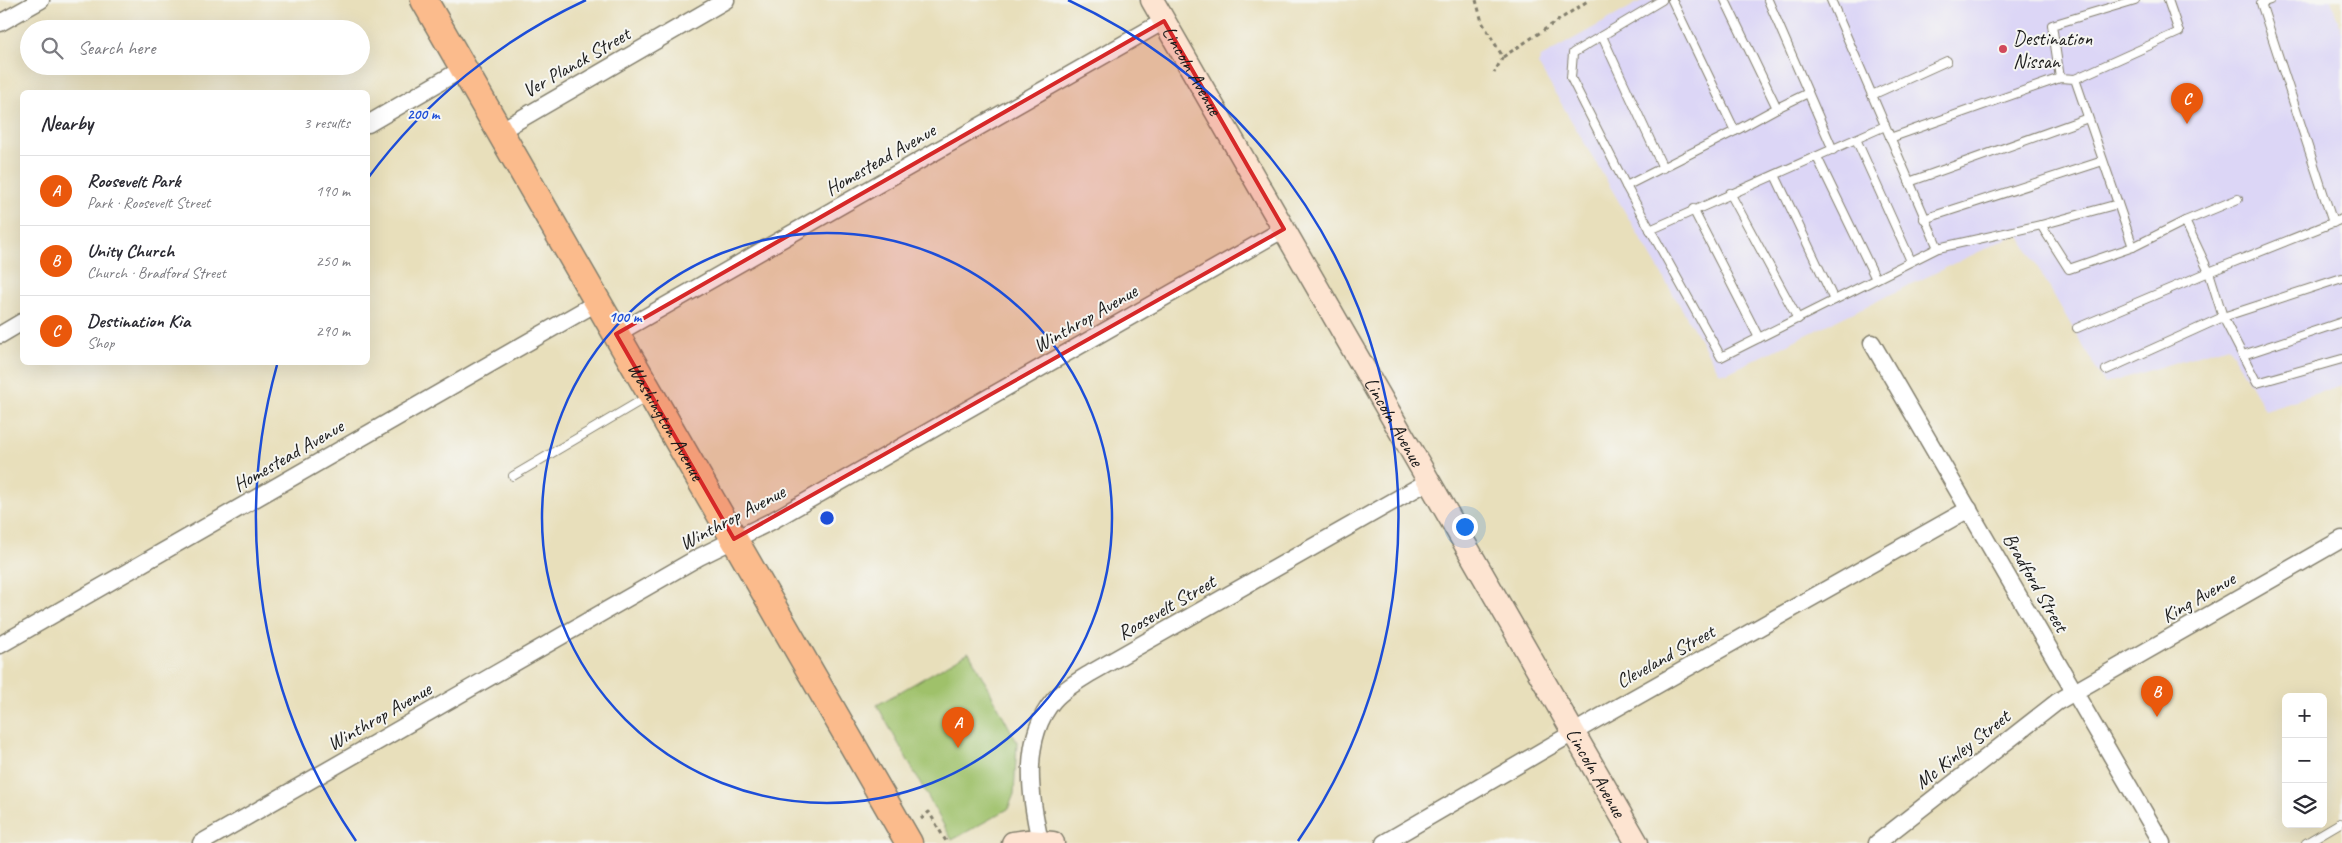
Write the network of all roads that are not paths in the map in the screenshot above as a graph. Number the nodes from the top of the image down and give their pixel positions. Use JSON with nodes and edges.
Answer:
{"nodes":[{"id":1,"x":41,"y":0,"type":"edge"},
{"id":2,"x":424,"y":0,"type":"edge"},
{"id":3,"x":726,"y":0,"type":"edge"},
{"id":4,"x":1152,"y":0,"type":"edge"},
{"id":5,"x":1662,"y":0,"type":"edge"},
{"id":6,"x":1672,"y":0,"type":"edge"},
{"id":7,"x":1725,"y":0,"type":"edge"},
{"id":8,"x":1768,"y":0,"type":"edge"},
{"id":9,"x":1831,"y":0,"type":"edge"},
{"id":10,"x":2135,"y":0,"type":"edge"},
{"id":11,"x":2168,"y":0,"type":"edge"},
{"id":12,"x":2270,"y":0,"type":"edge"},
{"id":13,"x":1164,"y":21,"type":"junction"},
{"id":14,"x":0,"y":23,"type":"edge"},
{"id":15,"x":1602,"y":36,"type":"junction"},
{"id":16,"x":1947,"y":60,"type":"dead end"},
{"id":17,"x":464,"y":68,"type":"junction"},
{"id":18,"x":2060,"y":78,"type":"junction"},
{"id":19,"x":2075,"y":79,"type":"junction"},
{"id":20,"x":1808,"y":93,"type":"junction"},
{"id":21,"x":1872,"y":95,"type":"junction"},
{"id":22,"x":1778,"y":108,"type":"junction"},
{"id":23,"x":2088,"y":118,"type":"junction"},
{"id":24,"x":370,"y":123,"type":"edge"},
{"id":25,"x":1885,"y":126,"type":"junction"},
{"id":26,"x":500,"y":131,"type":"junction"},
{"id":27,"x":1735,"y":131,"type":"junction"},
{"id":28,"x":1890,"y":138,"type":"junction"},
{"id":29,"x":1856,"y":139,"type":"junction"},
{"id":30,"x":1833,"y":150,"type":"junction"},
{"id":31,"x":1817,"y":157,"type":"junction"},
{"id":32,"x":2103,"y":161,"type":"junction"},
{"id":33,"x":1663,"y":168,"type":"junction"},
{"id":34,"x":1775,"y":174,"type":"junction"},
{"id":35,"x":1909,"y":182,"type":"junction"},
{"id":36,"x":1626,"y":186,"type":"junction"},
{"id":37,"x":1730,"y":194,"type":"junction"},
{"id":38,"x":2238,"y":198,"type":"dead end"},
{"id":39,"x":2118,"y":204,"type":"junction"},
{"id":40,"x":1694,"y":209,"type":"junction"},
{"id":41,"x":1924,"y":219,"type":"junction"},
{"id":42,"x":2342,"y":220,"type":"edge"},
{"id":43,"x":2185,"y":221,"type":"junction"},
{"id":44,"x":2333,"y":223,"type":"junction"},
{"id":45,"x":2041,"y":225,"type":"junction"},
{"id":46,"x":1284,"y":229,"type":"junction"},
{"id":47,"x":1650,"y":230,"type":"junction"},
{"id":48,"x":2133,"y":246,"type":"junction"},
{"id":49,"x":1938,"y":248,"type":"junction"},
{"id":50,"x":1911,"y":261,"type":"junction"},
{"id":51,"x":2209,"y":272,"type":"junction"},
{"id":52,"x":2342,"y":278,"type":"edge"},
{"id":53,"x":1876,"y":279,"type":"junction"},
{"id":54,"x":1834,"y":300,"type":"junction"},
{"id":55,"x":598,"y":302,"type":"junction"},
{"id":56,"x":2224,"y":317,"type":"junction"},
{"id":57,"x":1798,"y":318,"type":"junction"},
{"id":58,"x":2342,"y":322,"type":"edge"},
{"id":59,"x":20,"y":323,"type":"edge"},
{"id":60,"x":2077,"y":328,"type":"dead end"},
{"id":61,"x":616,"y":334,"type":"junction"},
{"id":62,"x":0,"y":335,"type":"edge"},
{"id":63,"x":1759,"y":338,"type":"junction"},
{"id":64,"x":1872,"y":343,"type":"dead end"},
{"id":65,"x":2243,"y":355,"type":"junction"},
{"id":66,"x":2342,"y":358,"type":"edge"},
{"id":67,"x":2106,"y":370,"type":"dead end"},
{"id":68,"x":651,"y":394,"type":"junction"},
{"id":69,"x":512,"y":476,"type":"dead end"},
{"id":70,"x":1429,"y":481,"type":"junction"},
{"id":71,"x":1969,"y":508,"type":"junction"},
{"id":72,"x":734,"y":539,"type":"junction"},
{"id":73,"x":2342,"y":539,"type":"edge"},
{"id":74,"x":0,"y":645,"type":"edge"},
{"id":75,"x":2075,"y":692,"type":"junction"},
{"id":76,"x":1573,"y":732,"type":"junction"},
{"id":77,"x":2340,"y":823,"type":"dead end"},
{"id":78,"x":1046,"y":842,"type":"edge"},
{"id":79,"x":201,"y":843,"type":"edge"},
{"id":80,"x":909,"y":843,"type":"edge"},
{"id":81,"x":1013,"y":843,"type":"edge"},
{"id":82,"x":1384,"y":843,"type":"edge"},
{"id":83,"x":1637,"y":843,"type":"edge"},
{"id":84,"x":1877,"y":843,"type":"edge"},
{"id":85,"x":2162,"y":843,"type":"edge"},
{"id":86,"x":2306,"y":843,"type":"edge"}],
"edges":[{"from":1,"to":14,"type":"street"},
{"from":2,"to":17,"type":"main road","name":"Washington Avenue"},
{"from":3,"to":26,"type":"street","name":"Ver Planck Street"},
{"from":4,"to":13,"type":"street","name":"Lincoln Avenue"},
{"from":5,"to":15,"type":"lane"},
{"from":6,"to":27,"type":"lane"},
{"from":7,"to":22,"type":"lane"},
{"from":8,"to":20,"type":"lane"},
{"from":9,"to":21,"type":"lane"},
{"from":10,"to":18,"type":"lane"},
{"from":11,"to":19,"type":"lane"},
{"from":12,"to":44,"type":"lane"},
{"from":13,"to":46,"type":"street","name":"Lincoln Avenue"},
{"from":13,"to":61,"type":"street","name":"Homestead Avenue"},
{"from":15,"to":33,"type":"lane"},
{"from":15,"to":36,"type":"lane"},
{"from":16,"to":21,"type":"lane"},
{"from":17,"to":24,"type":"street"},
{"from":17,"to":26,"type":"main road","name":"Washington Avenue"},
{"from":18,"to":19,"type":"lane"},
{"from":18,"to":28,"type":"lane"},
{"from":19,"to":23,"type":"lane"},
{"from":20,"to":22,"type":"lane"},
{"from":20,"to":30,"type":"lane"},
{"from":21,"to":25,"type":"lane"},
{"from":22,"to":27,"type":"lane"},
{"from":23,"to":32,"type":"lane"},
{"from":23,"to":35,"type":"lane"},
{"from":25,"to":28,"type":"lane"},
{"from":25,"to":29,"type":"lane"},
{"from":26,"to":55,"type":"main road","name":"Washington Avenue"},
{"from":27,"to":33,"type":"lane"},
{"from":28,"to":35,"type":"lane"},
{"from":29,"to":30,"type":"lane"},
{"from":29,"to":50,"type":"lane"},
{"from":30,"to":31,"type":"lane"},
{"from":31,"to":34,"type":"lane"},
{"from":31,"to":53,"type":"lane"},
{"from":32,"to":39,"type":"lane"},
{"from":32,"to":41,"type":"lane"},
{"from":33,"to":36,"type":"lane"},
{"from":34,"to":37,"type":"lane"},
{"from":34,"to":54,"type":"lane"},
{"from":35,"to":41,"type":"lane"},
{"from":36,"to":47,"type":"lane"},
{"from":37,"to":40,"type":"lane"},
{"from":37,"to":57,"type":"lane"},
{"from":38,"to":43,"type":"lane"},
{"from":39,"to":45,"type":"lane"},
{"from":39,"to":48,"type":"lane"},
{"from":40,"to":47,"type":"lane"},
{"from":40,"to":63,"type":"lane"},
{"from":41,"to":49,"type":"lane"},
{"from":42,"to":44,"type":"lane"},
{"from":43,"to":48,"type":"lane"},
{"from":43,"to":51,"type":"lane"},
{"from":44,"to":51,"type":"lane"},
{"from":45,"to":48,"type":"lane"},
{"from":45,"to":49,"type":"lane"},
{"from":46,"to":70,"type":"street","name":"Lincoln Avenue"},
{"from":46,"to":72,"type":"street","name":"Winthrop Avenue"},
{"from":47,"to":63,"type":"lane"},
{"from":49,"to":50,"type":"lane"},
{"from":50,"to":53,"type":"lane"},
{"from":51,"to":56,"type":"lane"},
{"from":51,"to":60,"type":"lane"},
{"from":52,"to":56,"type":"lane"},
{"from":53,"to":54,"type":"lane"},
{"from":54,"to":57,"type":"lane"},
{"from":55,"to":61,"type":"main road","name":"Washington Avenue"},
{"from":55,"to":74,"type":"street","name":"Homestead Avenue"},
{"from":56,"to":65,"type":"lane"},
{"from":56,"to":67,"type":"lane"},
{"from":57,"to":63,"type":"lane"},
{"from":58,"to":65,"type":"lane"},
{"from":59,"to":62,"type":"street"},
{"from":61,"to":68,"type":"main road","name":"Washington Avenue"},
{"from":64,"to":71,"type":"street","name":"Bradford Street"},
{"from":65,"to":66,"type":"lane"},
{"from":68,"to":69,"type":"lane"},
{"from":68,"to":72,"type":"main road","name":"Washington Avenue"},
{"from":70,"to":76,"type":"street","name":"Lincoln Avenue"},
{"from":70,"to":78,"type":"street","name":"Roosevelt Street"},
{"from":71,"to":75,"type":"street","name":"Bradford Street"},
{"from":71,"to":76,"type":"street","name":"Cleveland Street"},
{"from":72,"to":79,"type":"street","name":"Winthrop Avenue"},
{"from":72,"to":80,"type":"main road","name":"Washington Avenue"},
{"from":73,"to":75,"type":"street","name":"King Avenue"},
{"from":75,"to":84,"type":"street","name":"Mc Kinley Street"},
{"from":75,"to":85,"type":"street","name":"Bradford Street"},
{"from":76,"to":82,"type":"street","name":"Cleveland Street"},
{"from":76,"to":83,"type":"street","name":"Lincoln Avenue"},
{"from":77,"to":86,"type":"lane"},
{"from":78,"to":81,"type":"street"}]}
